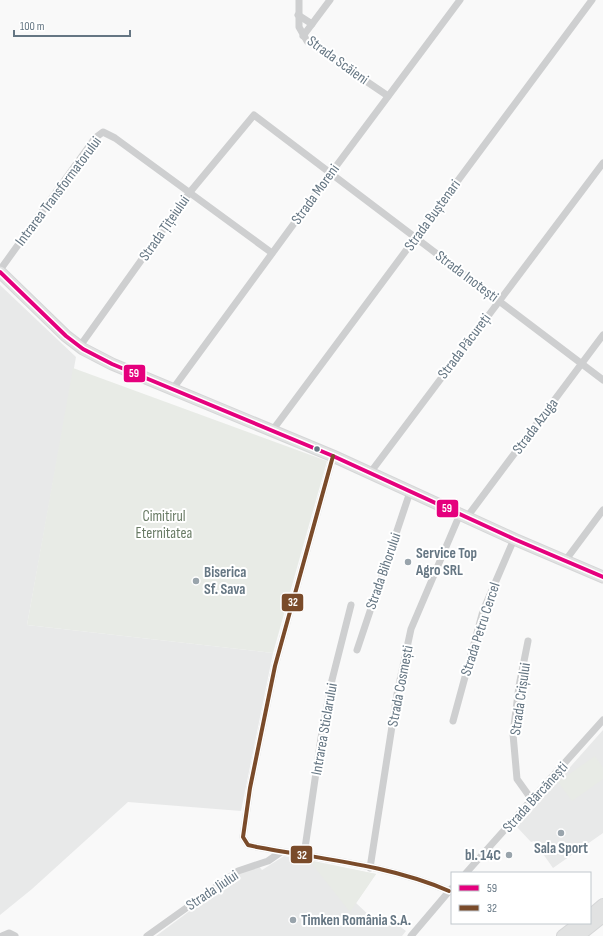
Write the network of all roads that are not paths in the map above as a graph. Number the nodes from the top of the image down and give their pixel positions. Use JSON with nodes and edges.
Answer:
{"nodes":[{"id":1,"x":299,"y":0,"type":"edge"},
{"id":2,"x":330,"y":0,"type":"edge"},
{"id":3,"x":460,"y":0,"type":"edge"},
{"id":4,"x":592,"y":0,"type":"edge"},
{"id":5,"x":298,"y":15,"type":"junction"},
{"id":6,"x":312,"y":24,"type":"junction"},
{"id":7,"x":303,"y":36,"type":"junction"},
{"id":8,"x":388,"y":96,"type":"junction"},
{"id":9,"x":254,"y":115,"type":"joint"},
{"id":10,"x":603,"y":162,"type":"edge"},
{"id":11,"x":331,"y":173,"type":"junction"},
{"id":12,"x":190,"y":192,"type":"junction"},
{"id":13,"x":416,"y":237,"type":"junction"},
{"id":14,"x":272,"y":253,"type":"junction"},
{"id":15,"x":0,"y":271,"type":"edge"},
{"id":16,"x":499,"y":299,"type":"junction"},
{"id":17,"x":603,"y":335,"type":"edge"},
{"id":18,"x":80,"y":346,"type":"junction"},
{"id":19,"x":582,"y":363,"type":"junction"},
{"id":20,"x":603,"y":380,"type":"edge"},
{"id":21,"x":172,"y":390,"type":"junction"},
{"id":22,"x":272,"y":431,"type":"junction"},
{"id":23,"x":333,"y":456,"type":"junction"},
{"id":24,"x":370,"y":473,"type":"junction"},
{"id":25,"x":410,"y":492,"type":"junction"},
{"id":26,"x":603,"y":510,"type":"edge"},
{"id":27,"x":463,"y":515,"type":"junction"},
{"id":28,"x":514,"y":539,"type":"junction"},
{"id":29,"x":565,"y":561,"type":"junction"},
{"id":30,"x":603,"y":577,"type":"edge"},
{"id":31,"x":351,"y":605,"type":"dead end"},
{"id":32,"x":528,"y":641,"type":"dead end"},
{"id":33,"x":357,"y":650,"type":"dead end"},
{"id":34,"x":603,"y":720,"type":"edge"},
{"id":35,"x":453,"y":721,"type":"dead end"},
{"id":36,"x":532,"y":800,"type":"junction"},
{"id":37,"x":281,"y":852,"type":"junction"},
{"id":38,"x":304,"y":855,"type":"junction"},
{"id":39,"x":370,"y":868,"type":"junction"},
{"id":40,"x":467,"y":872,"type":"edge"},
{"id":41,"x":450,"y":890,"type":"edge"},
{"id":42,"x":603,"y":905,"type":"edge"},
{"id":43,"x":591,"y":915,"type":"edge"},
{"id":44,"x":603,"y":916,"type":"edge"},
{"id":45,"x":579,"y":924,"type":"edge"},
{"id":46,"x":2,"y":936,"type":"edge"},
{"id":47,"x":15,"y":936,"type":"edge"},
{"id":48,"x":147,"y":936,"type":"edge"},
{"id":49,"x":411,"y":936,"type":"edge"},
{"id":50,"x":563,"y":936,"type":"edge"},
{"id":51,"x":578,"y":936,"type":"edge"}],
"edges":[{"from":1,"to":5,"type":"street"},
{"from":2,"to":6,"type":"street","name":"Strada Scăieni"},
{"from":3,"to":8,"type":"street","name":"Strada Moreni"},
{"from":4,"to":13,"type":"street","name":"Strada Buștenari"},
{"from":5,"to":6,"type":"street"},
{"from":5,"to":7,"type":"street"},
{"from":6,"to":7,"type":"street","name":"Strada Scăieni"},
{"from":7,"to":8,"type":"street","name":"Strada Scăieni"},
{"from":8,"to":11,"type":"street","name":"Strada Moreni"},
{"from":9,"to":11,"type":"street","name":"Strada Inotești"},
{"from":9,"to":12,"type":"street","name":"Strada Țițeiului"},
{"from":10,"to":16,"type":"street","name":"Strada Păcureți"},
{"from":11,"to":13,"type":"street","name":"Strada Inotești"},
{"from":11,"to":14,"type":"street","name":"Strada Moreni"},
{"from":12,"to":14,"type":"street"},
{"from":12,"to":15,"type":"street","name":"Intrarea Transformatorului"},
{"from":12,"to":18,"type":"street","name":"Strada Țițeiului"},
{"from":13,"to":16,"type":"street","name":"Strada Inotești"},
{"from":13,"to":22,"type":"street","name":"Strada Buștenari"},
{"from":14,"to":21,"type":"street","name":"Strada Moreni"},
{"from":15,"to":18,"type":"street"},
{"from":16,"to":19,"type":"street","name":"Strada Inotești"},
{"from":16,"to":24,"type":"street","name":"Strada Păcureți"},
{"from":17,"to":19,"type":"street","name":"Strada Azuga"},
{"from":18,"to":21,"type":"street"},
{"from":19,"to":20,"type":"street","name":"Strada Inotești"},
{"from":19,"to":27,"type":"street","name":"Strada Azuga"},
{"from":21,"to":22,"type":"street"},
{"from":22,"to":23,"type":"street"},
{"from":23,"to":24,"type":"street"},
{"from":23,"to":37,"type":"street"},
{"from":24,"to":25,"type":"street"},
{"from":25,"to":27,"type":"street"},
{"from":25,"to":33,"type":"street","name":"Strada Bihorului"},
{"from":26,"to":29,"type":"street"},
{"from":27,"to":28,"type":"street"},
{"from":27,"to":39,"type":"street","name":"Strada Cosmești"},
{"from":28,"to":29,"type":"street"},
{"from":28,"to":35,"type":"street","name":"Strada Petru Cercel"},
{"from":29,"to":30,"type":"street"},
{"from":31,"to":38,"type":"street","name":"Intrarea Sticlarului"},
{"from":32,"to":36,"type":"street","name":"Strada Crișului"},
{"from":34,"to":36,"type":"street","name":"Strada Bărcănești"},
{"from":36,"to":40,"type":"street","name":"Strada Bărcănești"},
{"from":37,"to":38,"type":"street"},
{"from":37,"to":48,"type":"street","name":"Strada Jiului"},
{"from":38,"to":39,"type":"street"},
{"from":39,"to":41,"type":"street"},
{"from":41,"to":49,"type":"street"},
{"from":42,"to":43,"type":"main road"},
{"from":44,"to":51,"type":"main road"},
{"from":45,"to":50,"type":"main road"},
{"from":46,"to":47,"type":"street"}]}
